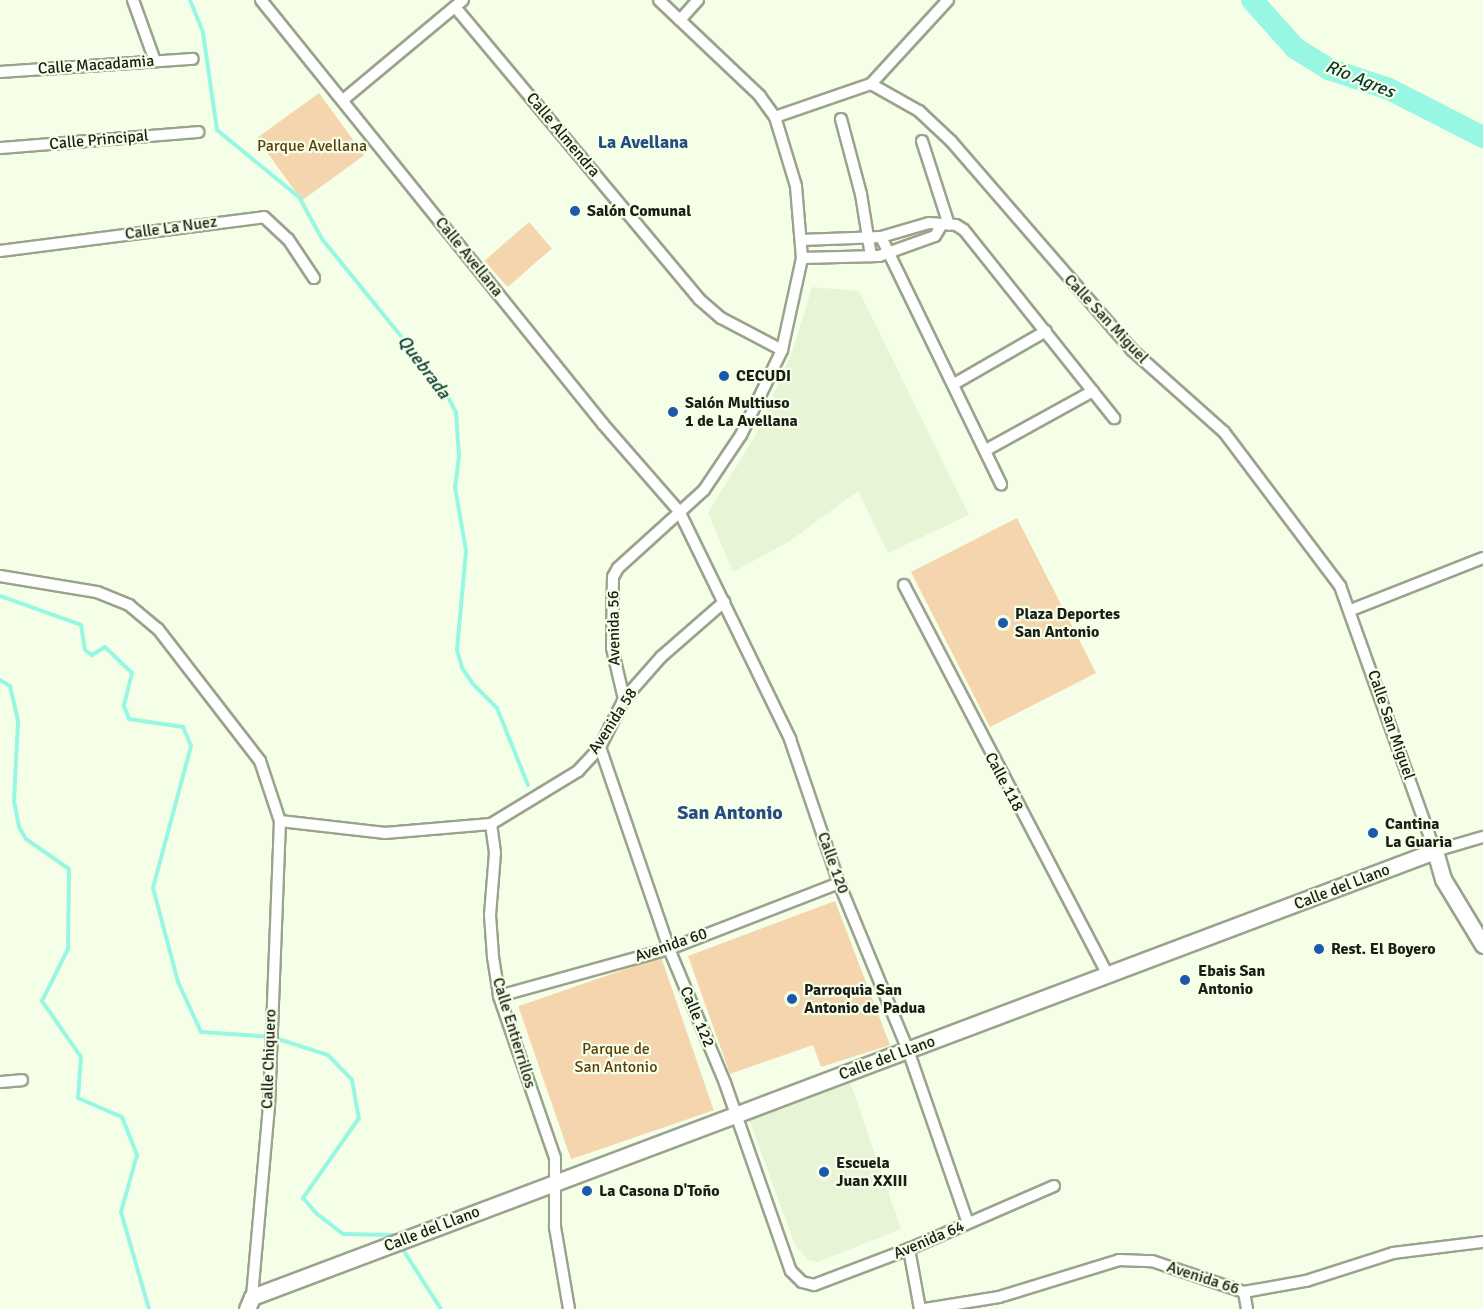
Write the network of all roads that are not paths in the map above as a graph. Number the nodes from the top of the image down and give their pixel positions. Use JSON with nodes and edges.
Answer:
{"nodes":[{"id":1,"x":133,"y":0,"type":"edge"},
{"id":2,"x":261,"y":0,"type":"edge"},
{"id":3,"x":659,"y":0,"type":"edge"},
{"id":4,"x":698,"y":0,"type":"edge"},
{"id":5,"x":948,"y":0,"type":"edge"},
{"id":6,"x":459,"y":3,"type":"edge"},
{"id":7,"x":672,"y":4,"type":"edge"},
{"id":8,"x":680,"y":20,"type":"junction"},
{"id":9,"x":192,"y":59,"type":"dead end"},
{"id":10,"x":155,"y":61,"type":"junction"},
{"id":11,"x":0,"y":72,"type":"edge"},
{"id":12,"x":871,"y":84,"type":"junction"},
{"id":13,"x":343,"y":100,"type":"junction"},
{"id":14,"x":775,"y":117,"type":"junction"},
{"id":15,"x":841,"y":119,"type":"dead end"},
{"id":16,"x":198,"y":132,"type":"dead end"},
{"id":17,"x":922,"y":141,"type":"dead end"},
{"id":18,"x":0,"y":148,"type":"edge"},
{"id":19,"x":945,"y":225,"type":"junction"},
{"id":20,"x":875,"y":237,"type":"junction"},
{"id":21,"x":801,"y":240,"type":"junction"},
{"id":22,"x":0,"y":251,"type":"edge"},
{"id":23,"x":886,"y":253,"type":"junction"},
{"id":24,"x":871,"y":256,"type":"junction"},
{"id":25,"x":802,"y":258,"type":"junction"},
{"id":26,"x":314,"y":278,"type":"dead end"},
{"id":27,"x":1046,"y":330,"type":"junction"},
{"id":28,"x":782,"y":350,"type":"junction"},
{"id":29,"x":954,"y":384,"type":"junction"},
{"id":30,"x":1093,"y":391,"type":"junction"},
{"id":31,"x":1114,"y":418,"type":"dead end"},
{"id":32,"x":986,"y":450,"type":"junction"},
{"id":33,"x":1001,"y":484,"type":"dead end"},
{"id":34,"x":680,"y":512,"type":"junction"},
{"id":35,"x":1483,"y":558,"type":"edge"},
{"id":36,"x":0,"y":576,"type":"edge"},
{"id":37,"x":904,"y":585,"type":"dead end"},
{"id":38,"x":724,"y":602,"type":"junction"},
{"id":39,"x":1351,"y":610,"type":"junction"},
{"id":40,"x":624,"y":699,"type":"junction"},
{"id":41,"x":600,"y":747,"type":"junction"},
{"id":42,"x":280,"y":820,"type":"junction"},
{"id":43,"x":491,"y":824,"type":"junction"},
{"id":44,"x":1483,"y":837,"type":"edge"},
{"id":45,"x":1435,"y":851,"type":"junction"},
{"id":46,"x":839,"y":882,"type":"junction"},
{"id":47,"x":1483,"y":945,"type":"edge"},
{"id":48,"x":669,"y":949,"type":"junction"},
{"id":49,"x":1108,"y":976,"type":"junction"},
{"id":50,"x":500,"y":996,"type":"junction"},
{"id":51,"x":908,"y":1050,"type":"junction"},
{"id":52,"x":22,"y":1080,"type":"dead end"},
{"id":53,"x":0,"y":1082,"type":"edge"},
{"id":54,"x":736,"y":1114,"type":"junction"},
{"id":55,"x":555,"y":1182,"type":"junction"},
{"id":56,"x":1054,"y":1186,"type":"dead end"},
{"id":57,"x":968,"y":1223,"type":"junction"},
{"id":58,"x":1483,"y":1242,"type":"edge"},
{"id":59,"x":909,"y":1249,"type":"junction"},
{"id":60,"x":801,"y":1282,"type":"joint"},
{"id":61,"x":1244,"y":1292,"type":"junction"},
{"id":62,"x":249,"y":1303,"type":"edge"},
{"id":63,"x":570,"y":1309,"type":"edge"},
{"id":64,"x":920,"y":1309,"type":"edge"},
{"id":65,"x":925,"y":1309,"type":"edge"},
{"id":66,"x":1247,"y":1309,"type":"edge"}],
"edges":[{"from":1,"to":10,"type":"street"},
{"from":2,"to":13,"type":"street","name":"Calle Avellana"},
{"from":3,"to":7,"type":"street"},
{"from":4,"to":8,"type":"street"},
{"from":5,"to":12,"type":"street"},
{"from":6,"to":13,"type":"street"},
{"from":6,"to":28,"type":"street","name":"Calle Almendra"},
{"from":7,"to":8,"type":"street"},
{"from":8,"to":14,"type":"street"},
{"from":9,"to":10,"type":"street","name":"Calle Macadamia"},
{"from":10,"to":11,"type":"street","name":"Calle Macadamia"},
{"from":12,"to":14,"type":"street"},
{"from":12,"to":39,"type":"street","name":"Calle San Miguel"},
{"from":13,"to":34,"type":"street","name":"Calle Avellana"},
{"from":14,"to":21,"type":"street","name":"Avenida 56"},
{"from":15,"to":20,"type":"street"},
{"from":16,"to":18,"type":"street","name":"Calle Principal"},
{"from":17,"to":19,"type":"street"},
{"from":19,"to":20,"type":"street"},
{"from":19,"to":23,"type":"street"},
{"from":19,"to":27,"type":"street"},
{"from":20,"to":21,"type":"street"},
{"from":20,"to":23,"type":"street"},
{"from":20,"to":24,"type":"street"},
{"from":21,"to":25,"type":"street","name":"Avenida 56"},
{"from":22,"to":26,"type":"street","name":"Calle La Nuez"},
{"from":23,"to":24,"type":"street"},
{"from":23,"to":29,"type":"street"},
{"from":24,"to":25,"type":"street"},
{"from":25,"to":28,"type":"street","name":"Avenida 56"},
{"from":27,"to":29,"type":"street"},
{"from":27,"to":30,"type":"street"},
{"from":28,"to":34,"type":"street","name":"Avenida 56"},
{"from":29,"to":32,"type":"street"},
{"from":30,"to":31,"type":"street"},
{"from":30,"to":32,"type":"street"},
{"from":32,"to":33,"type":"street"},
{"from":34,"to":38,"type":"street","name":"Calle 120"},
{"from":34,"to":40,"type":"street","name":"Avenida 56"},
{"from":35,"to":39,"type":"street"},
{"from":36,"to":42,"type":"street"},
{"from":37,"to":49,"type":"street","name":"Calle 118"},
{"from":38,"to":40,"type":"street","name":"Avenida 58"},
{"from":38,"to":46,"type":"street","name":"Calle 120"},
{"from":39,"to":45,"type":"street","name":"Calle San Miguel"},
{"from":40,"to":41,"type":"street","name":"Avenida 58"},
{"from":41,"to":43,"type":"street","name":"Avenida 58"},
{"from":41,"to":48,"type":"street","name":"Calle 122"},
{"from":42,"to":43,"type":"street"},
{"from":42,"to":62,"type":"street","name":"Calle Chiquero"},
{"from":43,"to":50,"type":"street","name":"Calle Entierrillos"},
{"from":44,"to":45,"type":"street"},
{"from":45,"to":47,"type":"main road"},
{"from":45,"to":49,"type":"main road","name":"Calle del Llano"},
{"from":46,"to":48,"type":"street","name":"Avenida 60"},
{"from":46,"to":51,"type":"street","name":"Calle 120"},
{"from":48,"to":50,"type":"street","name":"Avenida 60"},
{"from":48,"to":54,"type":"street","name":"Calle 122"},
{"from":49,"to":51,"type":"main road","name":"Calle del Llano"},
{"from":50,"to":55,"type":"street","name":"Calle Entierrillos"},
{"from":51,"to":54,"type":"main road","name":"Calle del Llano"},
{"from":51,"to":57,"type":"street","name":"Calle 120"},
{"from":52,"to":53,"type":"street"},
{"from":54,"to":55,"type":"main road","name":"Calle del Llano"},
{"from":54,"to":60,"type":"street","name":"Calle 122"},
{"from":55,"to":62,"type":"main road","name":"Calle del Llano"},
{"from":55,"to":63,"type":"street","name":"Calle Entierrillos"},
{"from":56,"to":57,"type":"street","name":"Avenida 64"},
{"from":57,"to":59,"type":"street","name":"Avenida 64"},
{"from":58,"to":61,"type":"street","name":"Avenida 66"},
{"from":59,"to":60,"type":"street","name":"Avenida 64"},
{"from":59,"to":64,"type":"street"},
{"from":61,"to":65,"type":"street","name":"Avenida 66"},
{"from":61,"to":66,"type":"street"}]}
